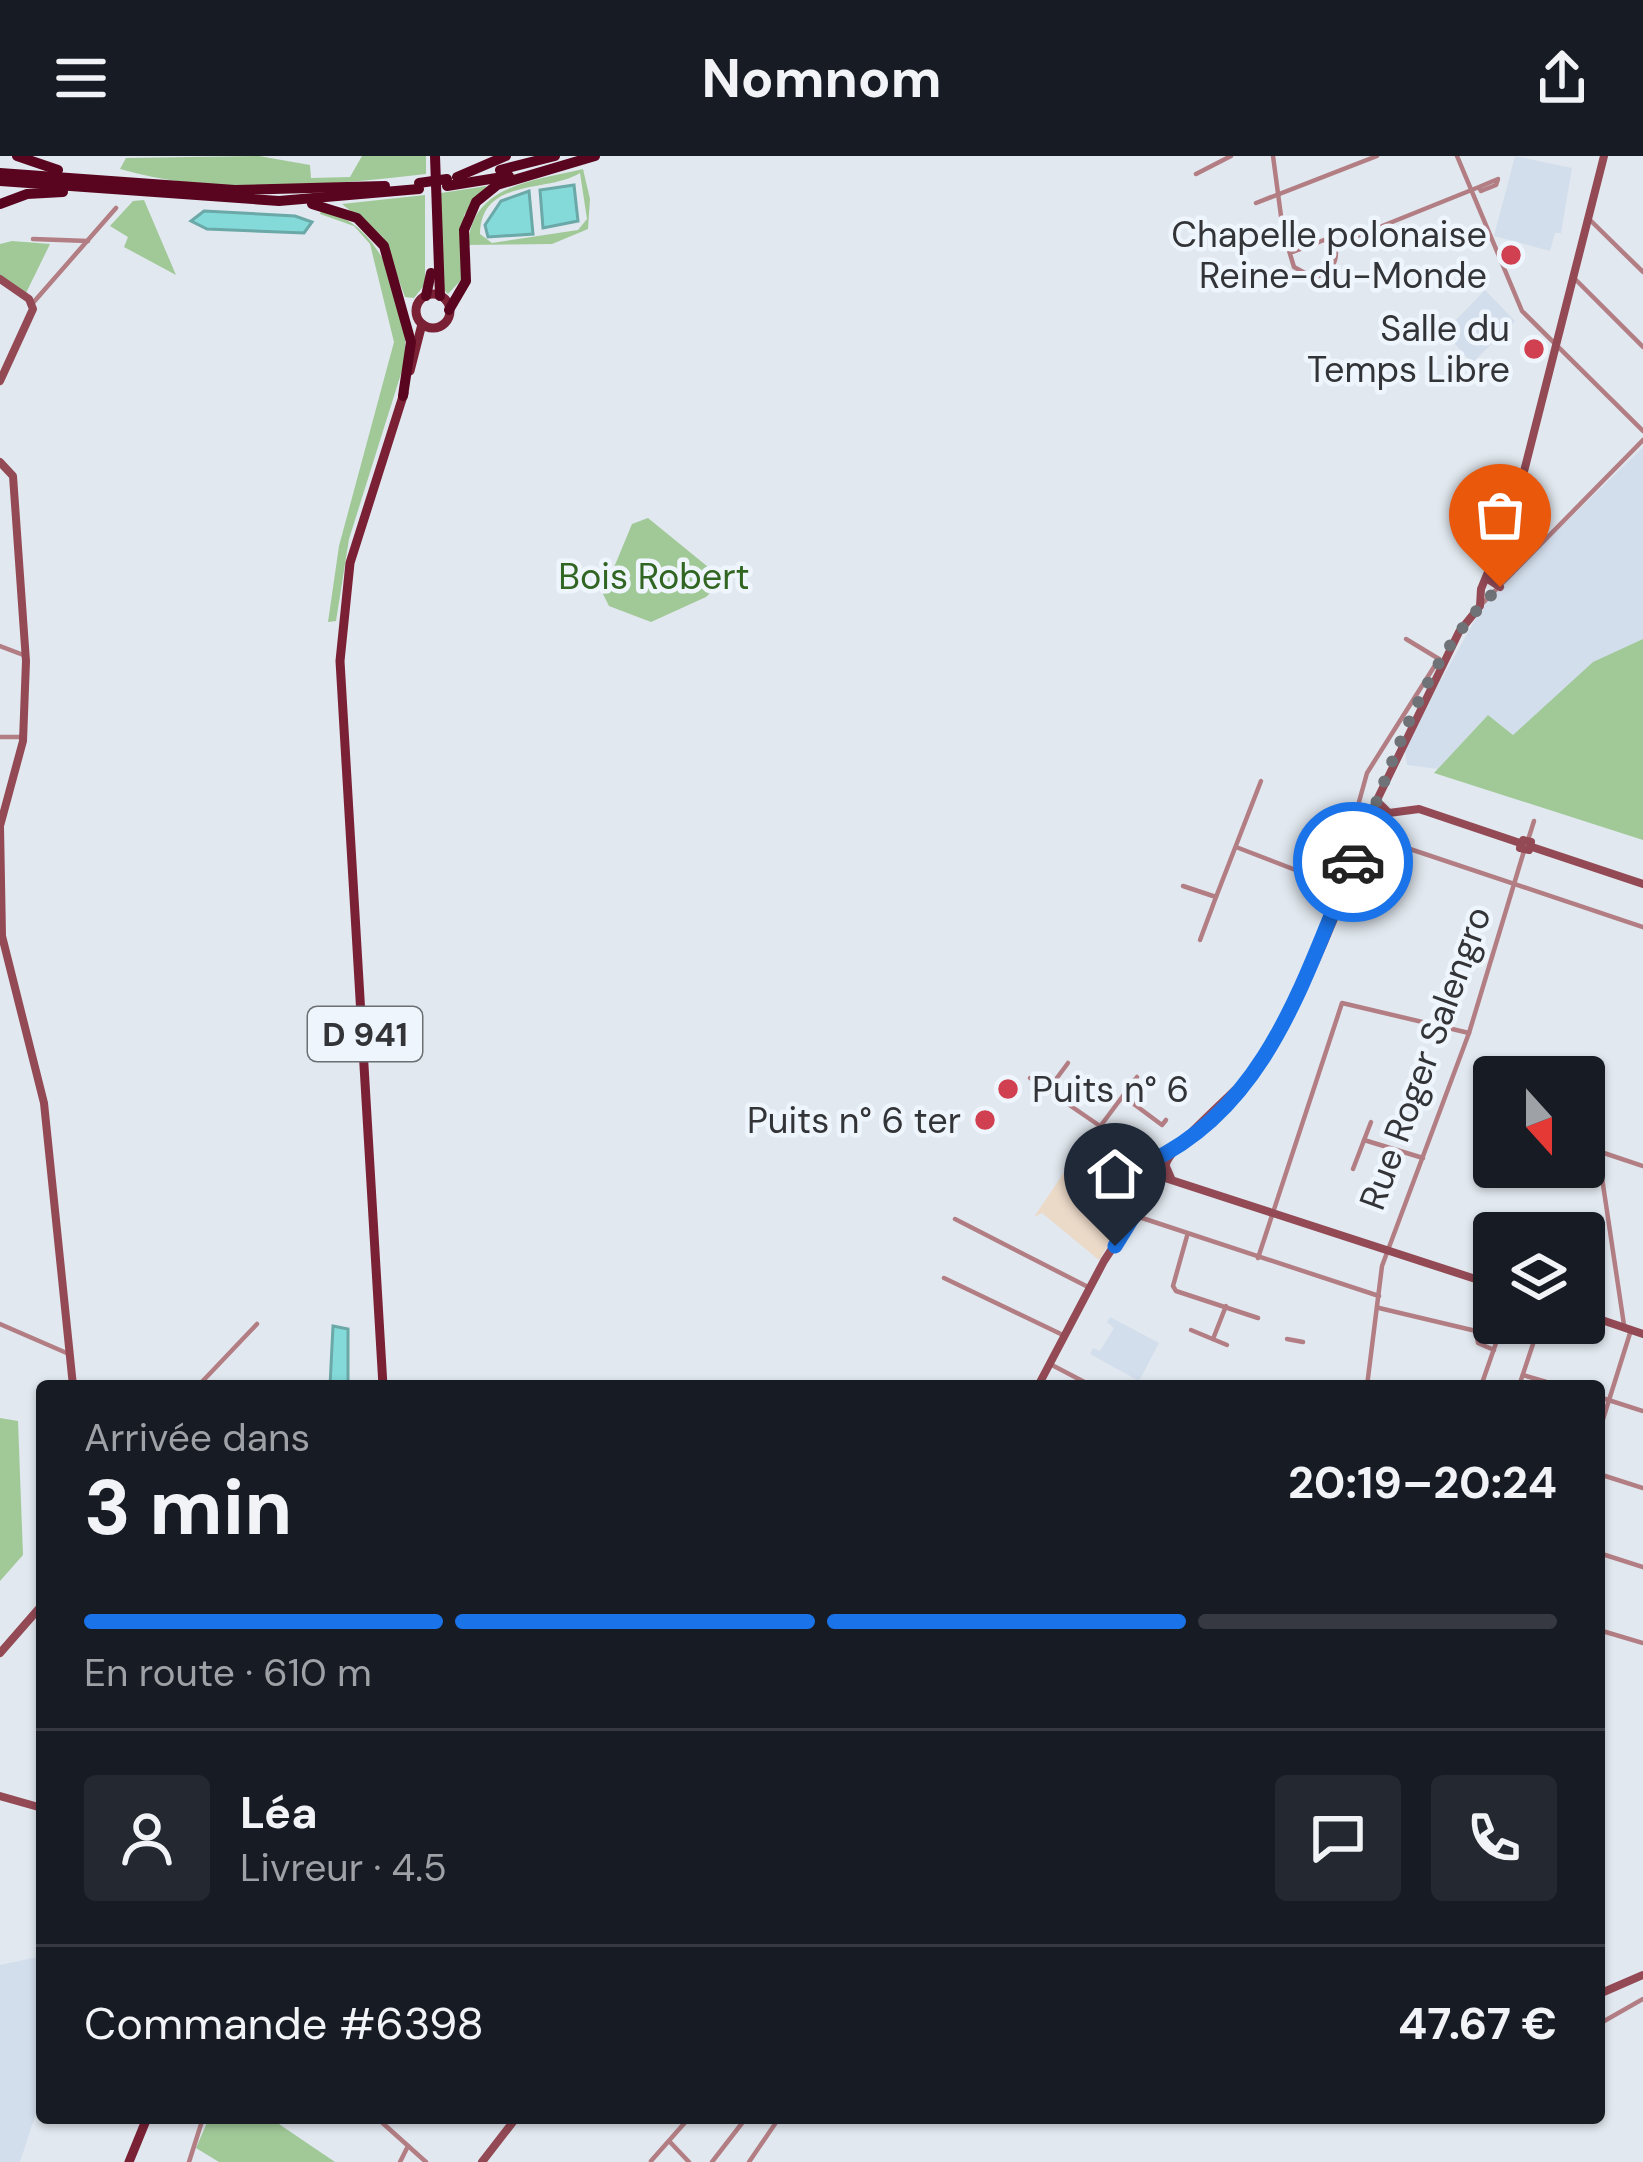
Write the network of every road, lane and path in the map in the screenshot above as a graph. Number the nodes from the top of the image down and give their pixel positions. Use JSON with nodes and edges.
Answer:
{"nodes":[{"id":1,"x":17,"y":156,"type":"edge"},
{"id":2,"x":434,"y":156,"type":"edge"},
{"id":3,"x":506,"y":156,"type":"edge"},
{"id":4,"x":555,"y":156,"type":"edge"},
{"id":5,"x":584,"y":156,"type":"edge"},
{"id":6,"x":595,"y":156,"type":"edge"},
{"id":7,"x":1231,"y":156,"type":"edge"},
{"id":8,"x":1273,"y":156,"type":"edge"},
{"id":9,"x":1377,"y":156,"type":"edge"},
{"id":10,"x":1456,"y":156,"type":"edge"},
{"id":11,"x":1604,"y":156,"type":"edge"},
{"id":12,"x":1196,"y":174,"type":"dead end"},
{"id":13,"x":0,"y":177,"type":"edge"},
{"id":14,"x":108,"y":180,"type":"junction"},
{"id":15,"x":450,"y":181,"type":"junction"},
{"id":16,"x":419,"y":186,"type":"junction"},
{"id":17,"x":1479,"y":187,"type":"dead end"},
{"id":18,"x":133,"y":191,"type":"junction"},
{"id":19,"x":1470,"y":191,"type":"junction"},
{"id":20,"x":1280,"y":194,"type":"junction"},
{"id":21,"x":279,"y":201,"type":"junction"},
{"id":22,"x":1256,"y":203,"type":"dead end"},
{"id":23,"x":0,"y":204,"type":"edge"},
{"id":24,"x":116,"y":208,"type":"dead end"},
{"id":25,"x":1588,"y":218,"type":"junction"},
{"id":26,"x":33,"y":239,"type":"dead end"},
{"id":27,"x":88,"y":241,"type":"junction"},
{"id":28,"x":1335,"y":245,"type":"junction"},
{"id":29,"x":1290,"y":253,"type":"junction"},
{"id":30,"x":1643,"y":272,"type":"edge"},
{"id":31,"x":1573,"y":277,"type":"junction"},
{"id":32,"x":0,"y":279,"type":"edge"},
{"id":33,"x":426,"y":296,"type":"junction"},
{"id":34,"x":440,"y":296,"type":"junction"},
{"id":35,"x":32,"y":304,"type":"junction"},
{"id":36,"x":449,"y":310,"type":"junction"},
{"id":37,"x":422,"y":324,"type":"junction"},
{"id":38,"x":435,"y":328,"type":"junction"},
{"id":39,"x":1556,"y":341,"type":"junction"},
{"id":40,"x":1643,"y":347,"type":"edge"},
{"id":41,"x":0,"y":381,"type":"edge"},
{"id":42,"x":403,"y":396,"type":"junction"},
{"id":43,"x":1643,"y":431,"type":"edge"},
{"id":44,"x":1643,"y":440,"type":"edge"},
{"id":45,"x":0,"y":462,"type":"edge"},
{"id":46,"x":1486,"y":578,"type":"junction"},
{"id":47,"x":1500,"y":587,"type":"junction"},
{"id":48,"x":1480,"y":606,"type":"junction"},
{"id":49,"x":1406,"y":639,"type":"dead end"},
{"id":50,"x":0,"y":646,"type":"edge"},
{"id":51,"x":26,"y":656,"type":"junction"},
{"id":52,"x":1442,"y":660,"type":"junction"},
{"id":53,"x":0,"y":737,"type":"edge"},
{"id":54,"x":23,"y":737,"type":"junction"},
{"id":55,"x":1386,"y":777,"type":"junction"},
{"id":56,"x":1261,"y":781,"type":"dead end"},
{"id":57,"x":1374,"y":806,"type":"junction"},
{"id":58,"x":1387,"y":810,"type":"junction"},
{"id":59,"x":1371,"y":820,"type":"junction"},
{"id":60,"x":1534,"y":820,"type":"dead end"},
{"id":61,"x":1393,"y":842,"type":"junction"},
{"id":62,"x":1526,"y":845,"type":"junction"},
{"id":63,"x":1236,"y":847,"type":"junction"},
{"id":64,"x":1348,"y":873,"type":"junction"},
{"id":65,"x":1643,"y":884,"type":"edge"},
{"id":66,"x":1514,"y":885,"type":"junction"},
{"id":67,"x":1184,"y":886,"type":"dead end"},
{"id":68,"x":1339,"y":886,"type":"junction"},
{"id":69,"x":1216,"y":897,"type":"junction"},
{"id":70,"x":1643,"y":927,"type":"edge"},
{"id":71,"x":1200,"y":940,"type":"dead end"},
{"id":72,"x":1469,"y":1033,"type":"junction"},
{"id":73,"x":1068,"y":1063,"type":"dead end"},
{"id":74,"x":1137,"y":1077,"type":"dead end"},
{"id":75,"x":1030,"y":1078,"type":"dead end"},
{"id":76,"x":1048,"y":1090,"type":"junction"},
{"id":77,"x":1123,"y":1096,"type":"junction"},
{"id":78,"x":1166,"y":1120,"type":"dead end"},
{"id":79,"x":1371,"y":1122,"type":"dead end"},
{"id":80,"x":1099,"y":1128,"type":"junction"},
{"id":81,"x":1364,"y":1140,"type":"junction"},
{"id":82,"x":1423,"y":1158,"type":"junction"},
{"id":83,"x":1643,"y":1166,"type":"edge"},
{"id":84,"x":1353,"y":1169,"type":"dead end"},
{"id":85,"x":1159,"y":1171,"type":"junction"},
{"id":86,"x":1273,"y":1212,"type":"junction"},
{"id":87,"x":1136,"y":1216,"type":"junction"},
{"id":88,"x":955,"y":1220,"type":"dead end"},
{"id":89,"x":1187,"y":1236,"type":"junction"},
{"id":90,"x":1387,"y":1250,"type":"junction"},
{"id":91,"x":1258,"y":1258,"type":"junction"},
{"id":92,"x":944,"y":1278,"type":"dead end"},
{"id":93,"x":1473,"y":1278,"type":"edge"},
{"id":94,"x":1090,"y":1288,"type":"junction"},
{"id":95,"x":1379,"y":1297,"type":"junction"},
{"id":96,"x":1226,"y":1306,"type":"junction"},
{"id":97,"x":1379,"y":1308,"type":"junction"},
{"id":98,"x":1258,"y":1318,"type":"dead end"},
{"id":99,"x":1605,"y":1321,"type":"edge"},
{"id":100,"x":0,"y":1324,"type":"edge"},
{"id":101,"x":257,"y":1324,"type":"dead end"},
{"id":102,"x":1628,"y":1329,"type":"junction"},
{"id":103,"x":1190,"y":1330,"type":"dead end"},
{"id":104,"x":1643,"y":1334,"type":"edge"},
{"id":105,"x":1065,"y":1336,"type":"junction"},
{"id":106,"x":1213,"y":1339,"type":"junction"},
{"id":107,"x":1287,"y":1339,"type":"dead end"},
{"id":108,"x":1304,"y":1342,"type":"dead end"},
{"id":109,"x":1496,"y":1344,"type":"edge"},
{"id":110,"x":1533,"y":1344,"type":"edge"},
{"id":111,"x":1227,"y":1345,"type":"dead end"},
{"id":112,"x":1494,"y":1350,"type":"junction"},
{"id":113,"x":69,"y":1354,"type":"junction"},
{"id":114,"x":1050,"y":1364,"type":"junction"},
{"id":115,"x":1522,"y":1375,"type":"junction"},
{"id":116,"x":72,"y":1380,"type":"edge"},
{"id":117,"x":204,"y":1380,"type":"edge"},
{"id":118,"x":382,"y":1380,"type":"edge"},
{"id":119,"x":1041,"y":1380,"type":"edge"},
{"id":120,"x":1081,"y":1380,"type":"edge"},
{"id":121,"x":1368,"y":1380,"type":"edge"},
{"id":122,"x":1483,"y":1380,"type":"edge"},
{"id":123,"x":1521,"y":1380,"type":"edge"},
{"id":124,"x":1539,"y":1380,"type":"edge"},
{"id":125,"x":1605,"y":1399,"type":"edge"},
{"id":126,"x":1609,"y":1400,"type":"junction"},
{"id":127,"x":1643,"y":1411,"type":"edge"},
{"id":128,"x":1605,"y":1413,"type":"edge"},
{"id":129,"x":1605,"y":1476,"type":"edge"},
{"id":130,"x":1643,"y":1488,"type":"edge"},
{"id":131,"x":1605,"y":1555,"type":"edge"},
{"id":132,"x":1643,"y":1567,"type":"edge"},
{"id":133,"x":36,"y":1613,"type":"edge"},
{"id":134,"x":1605,"y":1632,"type":"edge"},
{"id":135,"x":1643,"y":1643,"type":"edge"},
{"id":136,"x":0,"y":1653,"type":"edge"},
{"id":137,"x":0,"y":1796,"type":"edge"},
{"id":138,"x":36,"y":1806,"type":"edge"},
{"id":139,"x":1643,"y":1975,"type":"edge"},
{"id":140,"x":1605,"y":1991,"type":"edge"},
{"id":141,"x":1643,"y":1999,"type":"edge"},
{"id":142,"x":1605,"y":2021,"type":"edge"},
{"id":143,"x":145,"y":2124,"type":"edge"},
{"id":144,"x":200,"y":2124,"type":"edge"},
{"id":145,"x":383,"y":2124,"type":"edge"},
{"id":146,"x":511,"y":2124,"type":"edge"},
{"id":147,"x":684,"y":2124,"type":"edge"},
{"id":148,"x":741,"y":2124,"type":"edge"},
{"id":149,"x":775,"y":2124,"type":"edge"},
{"id":150,"x":670,"y":2142,"type":"junction"},
{"id":151,"x":408,"y":2146,"type":"junction"},
{"id":152,"x":422,"y":2161,"type":"edge"},
{"id":153,"x":651,"y":2161,"type":"edge"},
{"id":154,"x":129,"y":2162,"type":"edge"},
{"id":155,"x":189,"y":2162,"type":"edge"},
{"id":156,"x":400,"y":2162,"type":"edge"},
{"id":157,"x":482,"y":2162,"type":"edge"},
{"id":158,"x":689,"y":2162,"type":"edge"},
{"id":159,"x":712,"y":2162,"type":"edge"},
{"id":160,"x":749,"y":2162,"type":"edge"}],
"edges":[{"from":1,"to":14,"type":"highway"},
{"from":2,"to":33,"type":"highway"},
{"from":2,"to":34,"type":"highway"},
{"from":3,"to":15,"type":"highway"},
{"from":4,"to":15,"type":"highway"},
{"from":5,"to":15,"type":"highway"},
{"from":6,"to":36,"type":"highway"},
{"from":7,"to":12,"type":"street"},
{"from":8,"to":20,"type":"street"},
{"from":9,"to":20,"type":"street"},
{"from":10,"to":19,"type":"street"},
{"from":11,"to":25,"type":"street"},
{"from":13,"to":14,"type":"highway"},
{"from":13,"to":18,"type":"highway"},
{"from":14,"to":16,"type":"highway"},
{"from":15,"to":16,"type":"highway","bridge":true},
{"from":16,"to":21,"type":"highway"},
{"from":17,"to":19,"type":"street"},
{"from":18,"to":21,"type":"highway"},
{"from":18,"to":23,"type":"highway"},
{"from":19,"to":28,"type":"street"},
{"from":19,"to":39,"type":"street"},
{"from":20,"to":22,"type":"street"},
{"from":20,"to":29,"type":"street"},
{"from":21,"to":42,"type":"highway"},
{"from":24,"to":27,"type":"street"},
{"from":25,"to":30,"type":"street"},
{"from":25,"to":31,"type":"street"},
{"from":26,"to":27,"type":"street"},
{"from":27,"to":35,"type":"street"},
{"from":28,"to":29,"type":"street"},
{"from":28,"to":29,"type":"street"},
{"from":31,"to":39,"type":"street"},
{"from":31,"to":40,"type":"street"},
{"from":32,"to":35,"type":"street"},
{"from":33,"to":34,"type":"main road"},
{"from":33,"to":37,"type":"main road"},
{"from":34,"to":36,"type":"main road"},
{"from":35,"to":41,"type":"street"},
{"from":36,"to":38,"type":"main road"},
{"from":37,"to":38,"type":"main road"},
{"from":37,"to":42,"type":"main road","number":"D 941"},
{"from":38,"to":42,"type":"main road","number":"D 941"},
{"from":39,"to":43,"type":"street"},
{"from":39,"to":46,"type":"street"},
{"from":42,"to":118,"type":"main road","number":"D 941"},
{"from":44,"to":47,"type":"street"},
{"from":45,"to":51,"type":"street"},
{"from":46,"to":47,"type":"street"},
{"from":46,"to":48,"type":"street"},
{"from":47,"to":48,"type":"street"},
{"from":48,"to":52,"type":"street"},
{"from":49,"to":52,"type":"street"},
{"from":50,"to":51,"type":"street"},
{"from":51,"to":54,"type":"street"},
{"from":52,"to":55,"type":"street"},
{"from":52,"to":59,"type":"street"},
{"from":53,"to":54,"type":"street"},
{"from":54,"to":113,"type":"street"},
{"from":55,"to":57,"type":"street"},
{"from":55,"to":58,"type":"street"},
{"from":56,"to":63,"type":"street"},
{"from":57,"to":58,"type":"street"},
{"from":57,"to":59,"type":"street"},
{"from":58,"to":59,"type":"street"},
{"from":58,"to":62,"type":"street"},
{"from":59,"to":61,"type":"street"},
{"from":59,"to":64,"type":"street"},
{"from":59,"to":68,"type":"street"},
{"from":60,"to":62,"type":"street","name":"Rue Roger Salengro"},
{"from":61,"to":64,"type":"street"},
{"from":61,"to":66,"type":"street"},
{"from":62,"to":65,"type":"street"},
{"from":62,"to":66,"type":"street","name":"Rue Roger Salengro"},
{"from":63,"to":68,"type":"street"},
{"from":63,"to":69,"type":"street"},
{"from":64,"to":68,"type":"street"},
{"from":66,"to":70,"type":"street"},
{"from":66,"to":72,"type":"street","name":"Rue Roger Salengro"},
{"from":67,"to":69,"type":"street"},
{"from":68,"to":85,"type":"street"},
{"from":69,"to":71,"type":"street"},
{"from":72,"to":82,"type":"street","name":"Rue Roger Salengro"},
{"from":72,"to":86,"type":"street"},
{"from":73,"to":76,"type":"street"},
{"from":74,"to":77,"type":"street"},
{"from":75,"to":76,"type":"street"},
{"from":76,"to":80,"type":"street"},
{"from":77,"to":78,"type":"street"},
{"from":77,"to":80,"type":"street"},
{"from":79,"to":81,"type":"street"},
{"from":80,"to":85,"type":"street"},
{"from":81,"to":82,"type":"street"},
{"from":81,"to":84,"type":"street"},
{"from":82,"to":90,"type":"street","name":"Rue Roger Salengro"},
{"from":83,"to":102,"type":"street"},
{"from":85,"to":86,"type":"street"},
{"from":85,"to":87,"type":"street"},
{"from":86,"to":90,"type":"street"},
{"from":86,"to":91,"type":"street"},
{"from":87,"to":89,"type":"street"},
{"from":87,"to":94,"type":"street"},
{"from":88,"to":94,"type":"street"},
{"from":89,"to":91,"type":"street"},
{"from":89,"to":96,"type":"street"},
{"from":90,"to":93,"type":"street"},
{"from":90,"to":95,"type":"street","name":"Rue Roger Salengro"},
{"from":91,"to":95,"type":"street"},
{"from":92,"to":105,"type":"street"},
{"from":94,"to":105,"type":"street"},
{"from":95,"to":97,"type":"street","name":"Rue Roger Salengro"},
{"from":96,"to":98,"type":"street"},
{"from":96,"to":106,"type":"street"},
{"from":97,"to":112,"type":"street"},
{"from":97,"to":121,"type":"street","name":"Rue Roger Salengro"},
{"from":99,"to":102,"type":"street"},
{"from":100,"to":113,"type":"street"},
{"from":101,"to":117,"type":"street"},
{"from":102,"to":104,"type":"street"},
{"from":102,"to":126,"type":"street"},
{"from":103,"to":106,"type":"street"},
{"from":105,"to":114,"type":"street"},
{"from":106,"to":111,"type":"street"},
{"from":107,"to":108,"type":"street"},
{"from":109,"to":112,"type":"street"},
{"from":110,"to":115,"type":"street"},
{"from":112,"to":122,"type":"street"},
{"from":113,"to":116,"type":"street"},
{"from":114,"to":119,"type":"street"},
{"from":114,"to":120,"type":"street"},
{"from":115,"to":123,"type":"street"},
{"from":115,"to":124,"type":"street"},
{"from":125,"to":126,"type":"street"},
{"from":126,"to":127,"type":"street"},
{"from":126,"to":128,"type":"street"},
{"from":129,"to":130,"type":"street"},
{"from":131,"to":132,"type":"street"},
{"from":133,"to":136,"type":"street"},
{"from":134,"to":135,"type":"street"},
{"from":137,"to":138,"type":"street"},
{"from":139,"to":140,"type":"street"},
{"from":141,"to":142,"type":"street"},
{"from":143,"to":154,"type":"main road"},
{"from":144,"to":155,"type":"street"},
{"from":145,"to":151,"type":"street"},
{"from":146,"to":157,"type":"street"},
{"from":147,"to":150,"type":"street"},
{"from":148,"to":159,"type":"street"},
{"from":149,"to":160,"type":"street"},
{"from":150,"to":153,"type":"street"},
{"from":150,"to":158,"type":"street"},
{"from":151,"to":152,"type":"street"},
{"from":151,"to":156,"type":"street"}]}
